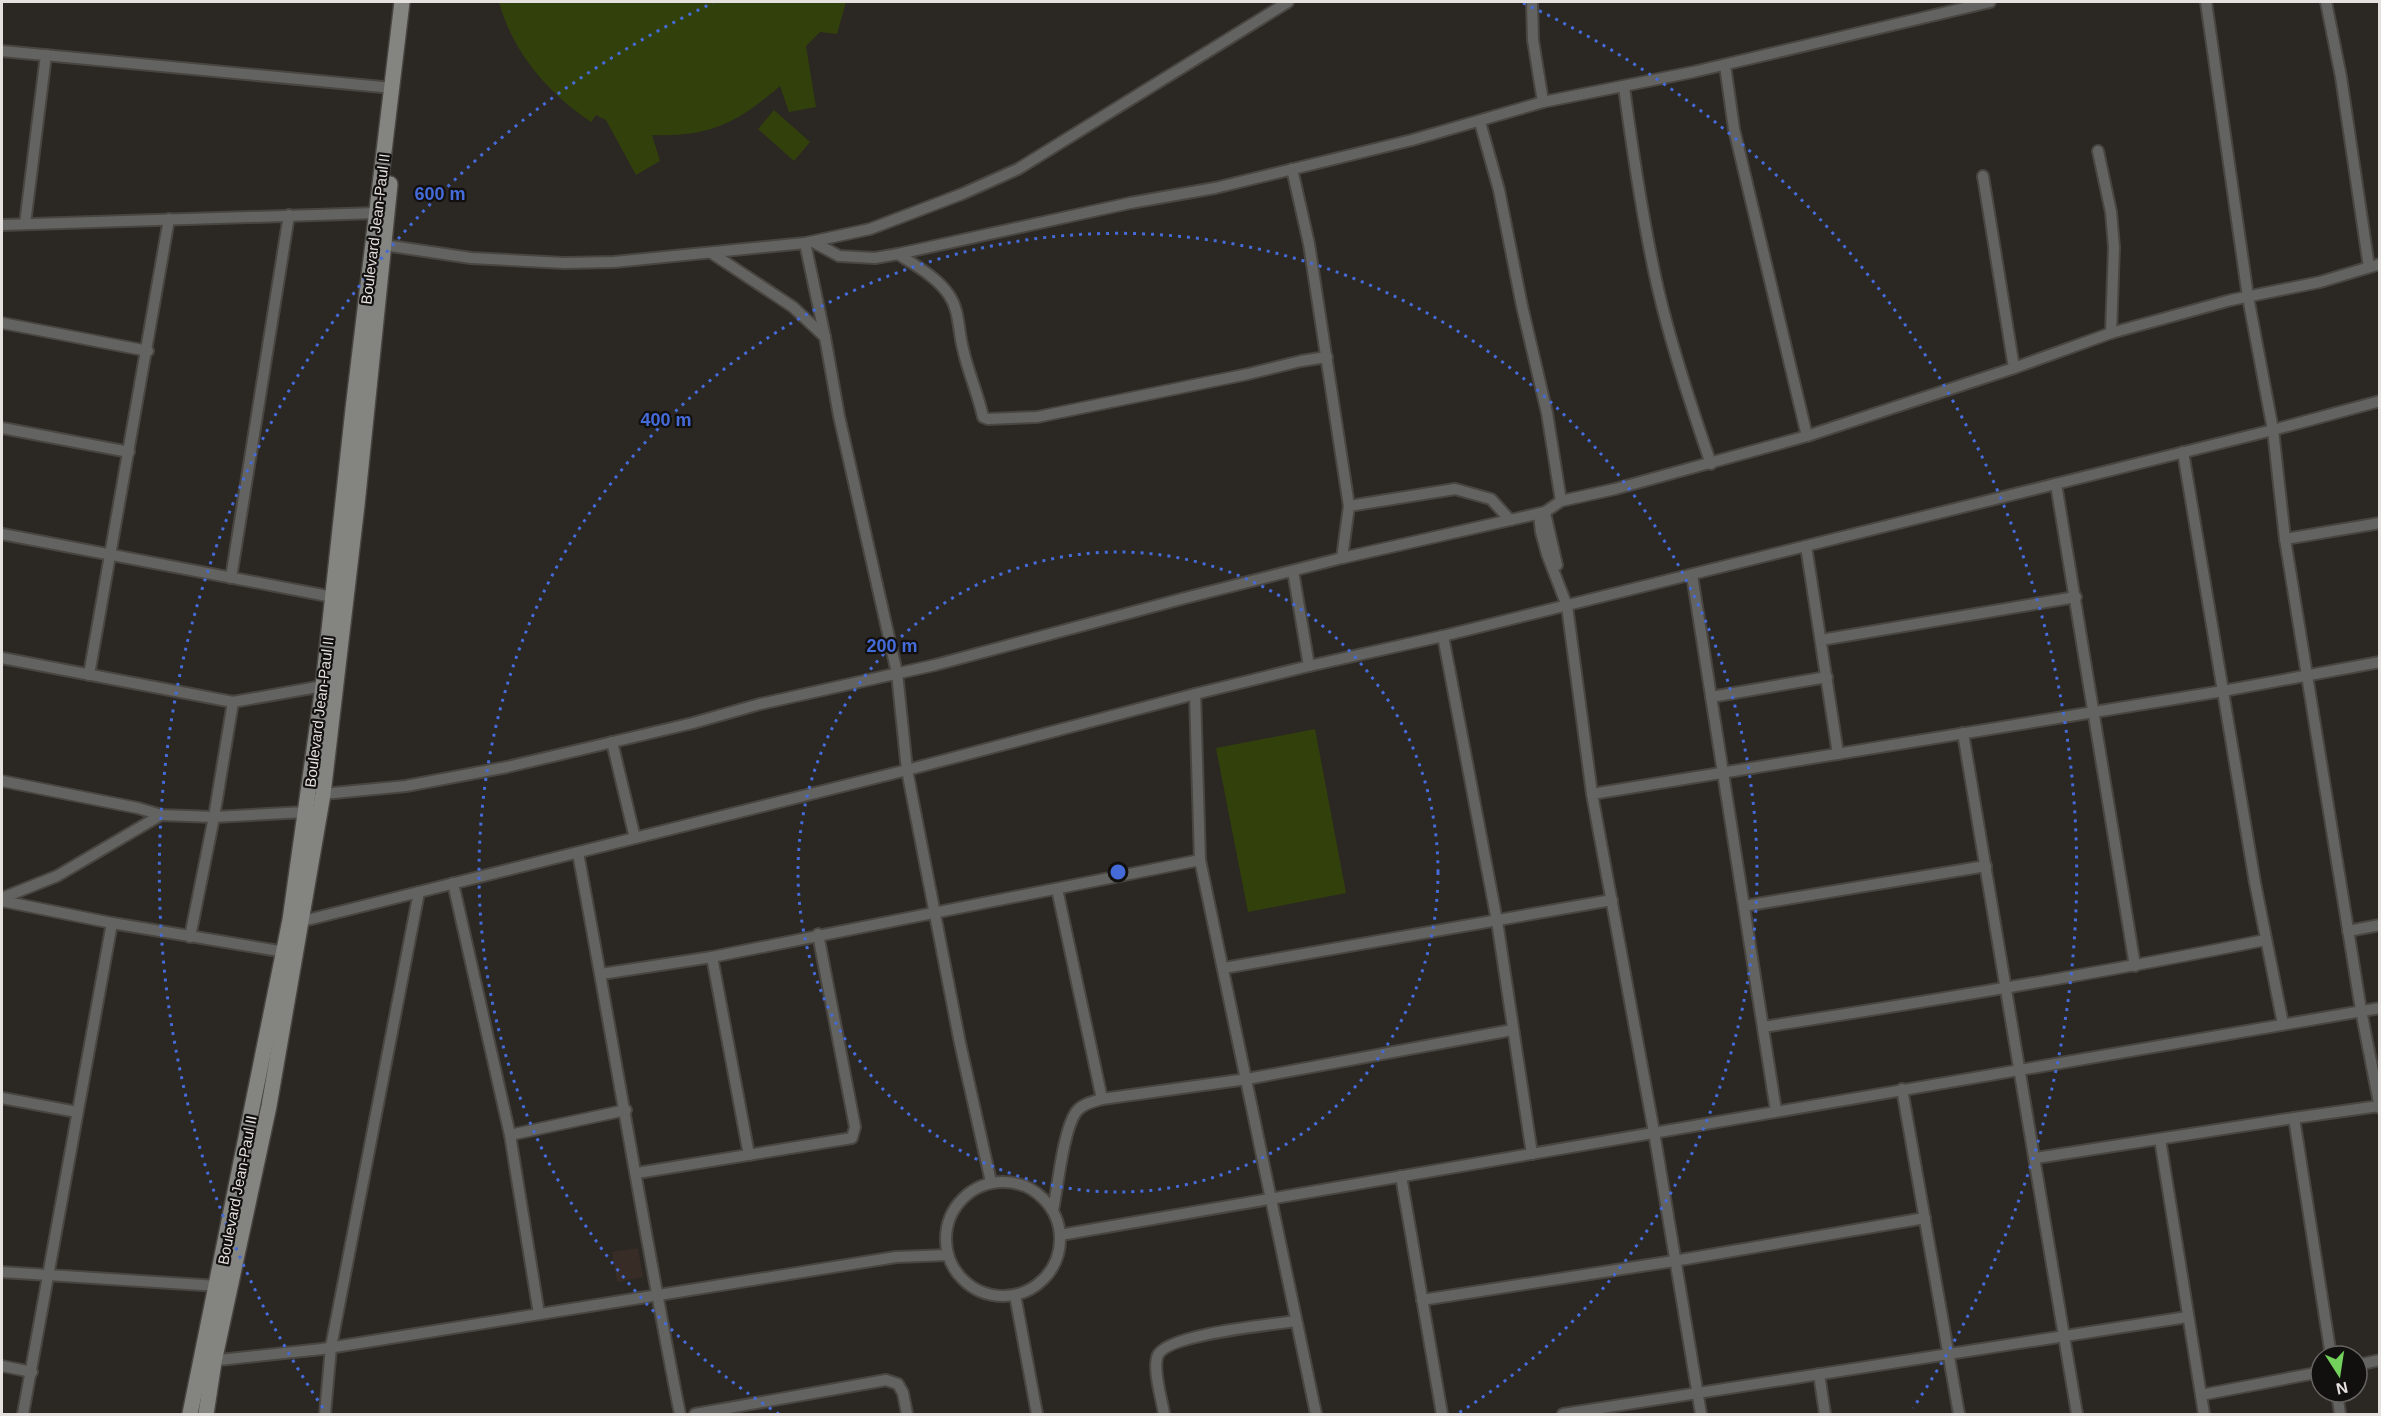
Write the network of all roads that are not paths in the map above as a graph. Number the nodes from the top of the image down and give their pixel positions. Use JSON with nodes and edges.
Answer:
{"nodes":[{"id":1,"x":402,"y":2,"type":"edge"},
{"id":2,"x":412,"y":2,"type":"edge"},
{"id":3,"x":1288,"y":2,"type":"edge"},
{"id":4,"x":1532,"y":2,"type":"edge"},
{"id":5,"x":1990,"y":2,"type":"edge"},
{"id":6,"x":2206,"y":2,"type":"edge"},
{"id":7,"x":2326,"y":2,"type":"edge"},
{"id":8,"x":2,"y":51,"type":"edge"},
{"id":9,"x":46,"y":56,"type":"junction"},
{"id":10,"x":1725,"y":65,"type":"junction"},
{"id":11,"x":1624,"y":87,"type":"junction"},
{"id":12,"x":393,"y":88,"type":"junction"},
{"id":13,"x":1543,"y":102,"type":"junction"},
{"id":14,"x":1480,"y":122,"type":"junction"},
{"id":15,"x":2098,"y":151,"type":"dead end"},
{"id":16,"x":1292,"y":168,"type":"junction"},
{"id":17,"x":1983,"y":176,"type":"dead end"},
{"id":18,"x":376,"y":213,"type":"junction"},
{"id":19,"x":288,"y":215,"type":"junction"},
{"id":20,"x":169,"y":219,"type":"junction"},
{"id":21,"x":25,"y":224,"type":"junction"},
{"id":22,"x":2,"y":225,"type":"edge"},
{"id":23,"x":809,"y":243,"type":"junction"},
{"id":24,"x":378,"y":244,"type":"junction"},
{"id":25,"x":713,"y":254,"type":"junction"},
{"id":26,"x":898,"y":254,"type":"junction"},
{"id":27,"x":2374,"y":266,"type":"edge"},
{"id":28,"x":2248,"y":297,"type":"junction"},
{"id":29,"x":2,"y":323,"type":"edge"},
{"id":30,"x":2111,"y":333,"type":"junction"},
{"id":31,"x":825,"y":337,"type":"junction"},
{"id":32,"x":147,"y":351,"type":"junction"},
{"id":33,"x":1326,"y":357,"type":"junction"},
{"id":34,"x":2014,"y":368,"type":"junction"},
{"id":35,"x":2379,"y":400,"type":"edge"},
{"id":36,"x":2,"y":428,"type":"edge"},
{"id":37,"x":2273,"y":430,"type":"junction"},
{"id":38,"x":1808,"y":436,"type":"junction"},
{"id":39,"x":129,"y":452,"type":"junction"},
{"id":40,"x":2183,"y":452,"type":"junction"},
{"id":41,"x":1711,"y":464,"type":"junction"},
{"id":42,"x":2056,"y":484,"type":"junction"},
{"id":43,"x":1561,"y":501,"type":"junction"},
{"id":44,"x":1349,"y":506,"type":"junction"},
{"id":45,"x":1542,"y":513,"type":"junction"},
{"id":46,"x":1510,"y":520,"type":"junction"},
{"id":47,"x":2379,"y":523,"type":"edge"},
{"id":48,"x":2,"y":534,"type":"edge"},
{"id":49,"x":2285,"y":539,"type":"junction"},
{"id":50,"x":1806,"y":546,"type":"junction"},
{"id":51,"x":111,"y":555,"type":"junction"},
{"id":52,"x":1342,"y":558,"type":"junction"},
{"id":53,"x":1293,"y":571,"type":"junction"},
{"id":54,"x":1692,"y":575,"type":"junction"},
{"id":55,"x":231,"y":578,"type":"junction"},
{"id":56,"x":333,"y":597,"type":"junction"},
{"id":57,"x":2076,"y":597,"type":"junction"},
{"id":58,"x":1566,"y":606,"type":"junction"},
{"id":59,"x":1443,"y":636,"type":"junction"},
{"id":60,"x":1821,"y":640,"type":"junction"},
{"id":61,"x":2,"y":658,"type":"edge"},
{"id":62,"x":2379,"y":662,"type":"edge"},
{"id":63,"x":1309,"y":666,"type":"junction"},
{"id":64,"x":897,"y":673,"type":"junction"},
{"id":65,"x":2306,"y":674,"type":"junction"},
{"id":66,"x":89,"y":675,"type":"junction"},
{"id":67,"x":1827,"y":677,"type":"junction"},
{"id":68,"x":323,"y":686,"type":"junction"},
{"id":69,"x":2223,"y":691,"type":"junction"},
{"id":70,"x":1195,"y":694,"type":"junction"},
{"id":71,"x":1711,"y":697,"type":"junction"},
{"id":72,"x":233,"y":702,"type":"junction"},
{"id":73,"x":2094,"y":712,"type":"junction"},
{"id":74,"x":1963,"y":733,"type":"junction"},
{"id":75,"x":612,"y":742,"type":"junction"},
{"id":76,"x":1838,"y":754,"type":"junction"},
{"id":77,"x":907,"y":770,"type":"junction"},
{"id":78,"x":1722,"y":772,"type":"junction"},
{"id":79,"x":2,"y":781,"type":"edge"},
{"id":80,"x":323,"y":794,"type":"junction"},
{"id":81,"x":1592,"y":794,"type":"junction"},
{"id":82,"x":305,"y":812,"type":"junction"},
{"id":83,"x":161,"y":815,"type":"junction"},
{"id":84,"x":214,"y":817,"type":"junction"},
{"id":85,"x":634,"y":838,"type":"junction"},
{"id":86,"x":578,"y":852,"type":"junction"},
{"id":87,"x":1200,"y":860,"type":"junction"},
{"id":88,"x":1986,"y":866,"type":"junction"},
{"id":89,"x":453,"y":884,"type":"junction"},
{"id":90,"x":1057,"y":889,"type":"junction"},
{"id":91,"x":419,"y":892,"type":"junction"},
{"id":92,"x":2,"y":900,"type":"edge"},
{"id":93,"x":1612,"y":900,"type":"junction"},
{"id":94,"x":1743,"y":906,"type":"junction"},
{"id":95,"x":935,"y":912,"type":"junction"},
{"id":96,"x":296,"y":920,"type":"junction"},
{"id":97,"x":1497,"y":921,"type":"junction"},
{"id":98,"x":112,"y":923,"type":"junction"},
{"id":99,"x":2379,"y":925,"type":"edge"},
{"id":100,"x":2348,"y":931,"type":"junction"},
{"id":101,"x":818,"y":934,"type":"junction"},
{"id":102,"x":190,"y":937,"type":"junction"},
{"id":103,"x":2265,"y":940,"type":"junction"},
{"id":104,"x":285,"y":952,"type":"junction"},
{"id":105,"x":712,"y":957,"type":"junction"},
{"id":106,"x":2135,"y":966,"type":"junction"},
{"id":107,"x":1224,"y":968,"type":"junction"},
{"id":108,"x":601,"y":974,"type":"junction"},
{"id":109,"x":2007,"y":989,"type":"junction"},
{"id":110,"x":2379,"y":1008,"type":"edge"},
{"id":111,"x":2361,"y":1010,"type":"junction"},
{"id":112,"x":2283,"y":1023,"type":"junction"},
{"id":113,"x":1763,"y":1027,"type":"junction"},
{"id":114,"x":1512,"y":1030,"type":"junction"},
{"id":115,"x":2020,"y":1069,"type":"junction"},
{"id":116,"x":1247,"y":1079,"type":"junction"},
{"id":117,"x":1902,"y":1089,"type":"junction"},
{"id":118,"x":2,"y":1098,"type":"edge"},
{"id":119,"x":1102,"y":1100,"type":"junction"},
{"id":120,"x":2379,"y":1107,"type":"edge"},
{"id":121,"x":626,"y":1110,"type":"junction"},
{"id":122,"x":1776,"y":1111,"type":"junction"},
{"id":123,"x":77,"y":1112,"type":"junction"},
{"id":124,"x":2294,"y":1118,"type":"junction"},
{"id":125,"x":1654,"y":1132,"type":"junction"},
{"id":126,"x":510,"y":1135,"type":"junction"},
{"id":127,"x":2160,"y":1139,"type":"junction"},
{"id":128,"x":1532,"y":1154,"type":"junction"},
{"id":129,"x":749,"y":1155,"type":"junction"},
{"id":130,"x":2036,"y":1158,"type":"junction"},
{"id":131,"x":637,"y":1173,"type":"junction"},
{"id":132,"x":1401,"y":1176,"type":"junction"},
{"id":133,"x":991,"y":1182,"type":"junction"},
{"id":134,"x":1271,"y":1198,"type":"junction"},
{"id":135,"x":1053,"y":1210,"type":"junction"},
{"id":136,"x":1925,"y":1218,"type":"junction"},
{"id":137,"x":1060,"y":1235,"type":"junction"},
{"id":138,"x":948,"y":1255,"type":"junction"},
{"id":139,"x":1674,"y":1260,"type":"junction"},
{"id":140,"x":2,"y":1272,"type":"edge"},
{"id":141,"x":47,"y":1275,"type":"junction"},
{"id":142,"x":218,"y":1286,"type":"junction"},
{"id":143,"x":1015,"y":1295,"type":"junction"},
{"id":144,"x":657,"y":1296,"type":"junction"},
{"id":145,"x":1422,"y":1300,"type":"junction"},
{"id":146,"x":539,"y":1314,"type":"junction"},
{"id":147,"x":2187,"y":1317,"type":"junction"},
{"id":148,"x":1295,"y":1321,"type":"junction"},
{"id":149,"x":2066,"y":1336,"type":"junction"},
{"id":150,"x":2329,"y":1344,"type":"edge"},
{"id":151,"x":331,"y":1347,"type":"junction"},
{"id":152,"x":1949,"y":1354,"type":"junction"},
{"id":153,"x":208,"y":1361,"type":"junction"},
{"id":154,"x":2,"y":1366,"type":"edge"},
{"id":155,"x":32,"y":1372,"type":"junction"},
{"id":156,"x":1819,"y":1374,"type":"junction"},
{"id":157,"x":2309,"y":1374,"type":"edge"},
{"id":158,"x":1697,"y":1393,"type":"junction"},
{"id":159,"x":2201,"y":1395,"type":"junction"},
{"id":160,"x":1579,"y":1413,"type":"edge"},
{"id":161,"x":23,"y":1414,"type":"edge"},
{"id":162,"x":190,"y":1414,"type":"edge"},
{"id":163,"x":206,"y":1414,"type":"edge"},
{"id":164,"x":325,"y":1414,"type":"edge"},
{"id":165,"x":680,"y":1414,"type":"edge"},
{"id":166,"x":695,"y":1414,"type":"edge"},
{"id":167,"x":907,"y":1414,"type":"edge"},
{"id":168,"x":1037,"y":1414,"type":"edge"},
{"id":169,"x":1164,"y":1414,"type":"edge"},
{"id":170,"x":1316,"y":1414,"type":"edge"},
{"id":171,"x":1442,"y":1414,"type":"edge"},
{"id":172,"x":1563,"y":1414,"type":"edge"},
{"id":173,"x":1701,"y":1414,"type":"edge"},
{"id":174,"x":1825,"y":1414,"type":"edge"},
{"id":175,"x":1959,"y":1414,"type":"edge"},
{"id":176,"x":2078,"y":1414,"type":"edge"},
{"id":177,"x":2204,"y":1414,"type":"edge"}],
"edges":[{"from":1,"to":12,"type":"main road","name":"Boulevard Jean-Paul II"},
{"from":2,"to":24,"type":"main road","name":"Boulevard Jean-Paul II"},
{"from":3,"to":23,"type":"street"},
{"from":4,"to":13,"type":"street"},
{"from":5,"to":10,"type":"street"},
{"from":6,"to":28,"type":"street"},
{"from":7,"to":27,"type":"street"},
{"from":8,"to":9,"type":"street"},
{"from":9,"to":12,"type":"street"},
{"from":9,"to":21,"type":"street"},
{"from":10,"to":11,"type":"street"},
{"from":10,"to":38,"type":"street"},
{"from":11,"to":13,"type":"street"},
{"from":11,"to":41,"type":"street"},
{"from":12,"to":18,"type":"main road","name":"Boulevard Jean-Paul II"},
{"from":13,"to":14,"type":"street"},
{"from":14,"to":16,"type":"street"},
{"from":14,"to":43,"type":"street"},
{"from":15,"to":30,"type":"street"},
{"from":16,"to":26,"type":"street"},
{"from":16,"to":33,"type":"street"},
{"from":17,"to":34,"type":"street"},
{"from":18,"to":19,"type":"street"},
{"from":18,"to":24,"type":"main road","name":"Boulevard Jean-Paul II"},
{"from":19,"to":20,"type":"street"},
{"from":19,"to":55,"type":"street"},
{"from":20,"to":21,"type":"street"},
{"from":20,"to":32,"type":"street"},
{"from":21,"to":22,"type":"street"},
{"from":23,"to":25,"type":"street"},
{"from":23,"to":26,"type":"street"},
{"from":23,"to":31,"type":"street"},
{"from":24,"to":25,"type":"street"},
{"from":24,"to":56,"type":"main road","name":"Boulevard Jean-Paul II"},
{"from":24,"to":80,"type":"main road","name":"Boulevard Jean-Paul II"},
{"from":25,"to":31,"type":"street"},
{"from":26,"to":33,"type":"street"},
{"from":27,"to":28,"type":"street"},
{"from":28,"to":30,"type":"street"},
{"from":28,"to":37,"type":"street"},
{"from":29,"to":32,"type":"street"},
{"from":30,"to":34,"type":"street"},
{"from":31,"to":64,"type":"street"},
{"from":32,"to":39,"type":"street"},
{"from":33,"to":44,"type":"street"},
{"from":34,"to":38,"type":"street"},
{"from":35,"to":37,"type":"street"},
{"from":36,"to":39,"type":"street"},
{"from":37,"to":40,"type":"street"},
{"from":37,"to":49,"type":"street"},
{"from":38,"to":41,"type":"street"},
{"from":39,"to":51,"type":"street"},
{"from":40,"to":42,"type":"street"},
{"from":40,"to":69,"type":"street"},
{"from":41,"to":43,"type":"street"},
{"from":42,"to":50,"type":"street"},
{"from":42,"to":57,"type":"street"},
{"from":43,"to":45,"type":"street"},
{"from":44,"to":46,"type":"street"},
{"from":44,"to":52,"type":"street"},
{"from":45,"to":46,"type":"street"},
{"from":45,"to":58,"type":"street"},
{"from":46,"to":52,"type":"street"},
{"from":47,"to":49,"type":"street"},
{"from":48,"to":51,"type":"street"},
{"from":49,"to":65,"type":"street"},
{"from":50,"to":54,"type":"street"},
{"from":50,"to":60,"type":"street"},
{"from":51,"to":55,"type":"street"},
{"from":51,"to":66,"type":"street"},
{"from":52,"to":53,"type":"street"},
{"from":53,"to":63,"type":"street"},
{"from":53,"to":64,"type":"street"},
{"from":54,"to":58,"type":"street"},
{"from":54,"to":71,"type":"street"},
{"from":55,"to":56,"type":"street"},
{"from":56,"to":68,"type":"main road","name":"Boulevard Jean-Paul II"},
{"from":57,"to":60,"type":"street"},
{"from":57,"to":73,"type":"street"},
{"from":58,"to":59,"type":"street"},
{"from":58,"to":81,"type":"street"},
{"from":59,"to":63,"type":"street"},
{"from":59,"to":97,"type":"street"},
{"from":60,"to":67,"type":"street"},
{"from":61,"to":66,"type":"street"},
{"from":62,"to":65,"type":"street"},
{"from":63,"to":70,"type":"street"},
{"from":64,"to":75,"type":"street"},
{"from":64,"to":77,"type":"street"},
{"from":65,"to":69,"type":"street"},
{"from":65,"to":100,"type":"street"},
{"from":66,"to":72,"type":"street"},
{"from":67,"to":71,"type":"street"},
{"from":67,"to":76,"type":"street"},
{"from":68,"to":72,"type":"street"},
{"from":68,"to":82,"type":"main road","name":"Boulevard Jean-Paul II"},
{"from":69,"to":73,"type":"street"},
{"from":69,"to":103,"type":"street"},
{"from":70,"to":77,"type":"street"},
{"from":70,"to":87,"type":"street"},
{"from":71,"to":78,"type":"street"},
{"from":72,"to":84,"type":"street"},
{"from":73,"to":74,"type":"street"},
{"from":73,"to":106,"type":"street"},
{"from":74,"to":76,"type":"street"},
{"from":74,"to":88,"type":"street"},
{"from":75,"to":80,"type":"street"},
{"from":75,"to":85,"type":"street"},
{"from":76,"to":78,"type":"street"},
{"from":77,"to":85,"type":"street"},
{"from":77,"to":95,"type":"street"},
{"from":78,"to":81,"type":"street"},
{"from":78,"to":94,"type":"street"},
{"from":79,"to":83,"type":"street"},
{"from":80,"to":96,"type":"main road","name":"Boulevard Jean-Paul II"},
{"from":81,"to":93,"type":"street"},
{"from":82,"to":84,"type":"street"},
{"from":82,"to":96,"type":"main road","name":"Boulevard Jean-Paul II"},
{"from":83,"to":84,"type":"street"},
{"from":83,"to":92,"type":"street"},
{"from":84,"to":102,"type":"street"},
{"from":85,"to":86,"type":"street"},
{"from":86,"to":89,"type":"street"},
{"from":86,"to":108,"type":"street"},
{"from":87,"to":90,"type":"street"},
{"from":87,"to":107,"type":"street"},
{"from":88,"to":94,"type":"street"},
{"from":88,"to":109,"type":"street"},
{"from":89,"to":91,"type":"street"},
{"from":89,"to":126,"type":"street"},
{"from":90,"to":95,"type":"street"},
{"from":90,"to":119,"type":"street"},
{"from":91,"to":96,"type":"street"},
{"from":91,"to":151,"type":"street"},
{"from":92,"to":98,"type":"street"},
{"from":93,"to":97,"type":"street"},
{"from":93,"to":125,"type":"street"},
{"from":94,"to":113,"type":"street"},
{"from":95,"to":101,"type":"street"},
{"from":95,"to":133,"type":"street"},
{"from":96,"to":104,"type":"main road","name":"Boulevard Jean-Paul II"},
{"from":96,"to":153,"type":"main road","name":"Boulevard Jean-Paul II"},
{"from":97,"to":107,"type":"street"},
{"from":97,"to":114,"type":"street"},
{"from":98,"to":102,"type":"street"},
{"from":98,"to":123,"type":"street"},
{"from":99,"to":100,"type":"street"},
{"from":100,"to":111,"type":"street"},
{"from":101,"to":105,"type":"street"},
{"from":101,"to":129,"type":"street"},
{"from":102,"to":104,"type":"street"},
{"from":103,"to":106,"type":"street"},
{"from":103,"to":112,"type":"street"},
{"from":104,"to":142,"type":"main road","name":"Boulevard Jean-Paul II"},
{"from":105,"to":108,"type":"street"},
{"from":105,"to":129,"type":"street"},
{"from":106,"to":109,"type":"street"},
{"from":107,"to":116,"type":"street"},
{"from":108,"to":121,"type":"street"},
{"from":109,"to":113,"type":"street"},
{"from":109,"to":115,"type":"street"},
{"from":110,"to":111,"type":"street"},
{"from":111,"to":112,"type":"street"},
{"from":111,"to":120,"type":"street"},
{"from":112,"to":115,"type":"street"},
{"from":113,"to":122,"type":"street"},
{"from":114,"to":116,"type":"street"},
{"from":114,"to":128,"type":"street"},
{"from":115,"to":117,"type":"street"},
{"from":115,"to":130,"type":"street"},
{"from":116,"to":119,"type":"street"},
{"from":116,"to":134,"type":"street"},
{"from":117,"to":122,"type":"street"},
{"from":117,"to":136,"type":"street"},
{"from":118,"to":123,"type":"street"},
{"from":119,"to":135,"type":"street"},
{"from":120,"to":124,"type":"street"},
{"from":121,"to":126,"type":"street"},
{"from":121,"to":131,"type":"street"},
{"from":122,"to":125,"type":"street"},
{"from":123,"to":141,"type":"street"},
{"from":124,"to":127,"type":"street"},
{"from":124,"to":150,"type":"street"},
{"from":125,"to":128,"type":"street"},
{"from":125,"to":139,"type":"street"},
{"from":126,"to":146,"type":"street"},
{"from":127,"to":130,"type":"street"},
{"from":127,"to":147,"type":"street"},
{"from":128,"to":132,"type":"street"},
{"from":129,"to":131,"type":"street"},
{"from":130,"to":149,"type":"street"},
{"from":131,"to":144,"type":"street"},
{"from":132,"to":134,"type":"street"},
{"from":132,"to":145,"type":"street"},
{"from":133,"to":135,"type":"street"},
{"from":133,"to":138,"type":"street"},
{"from":134,"to":137,"type":"street"},
{"from":134,"to":148,"type":"street"},
{"from":135,"to":137,"type":"street"},
{"from":136,"to":139,"type":"street"},
{"from":136,"to":152,"type":"street"},
{"from":137,"to":143,"type":"street"},
{"from":138,"to":143,"type":"street"},
{"from":138,"to":144,"type":"street"},
{"from":139,"to":145,"type":"street"},
{"from":139,"to":158,"type":"street"},
{"from":140,"to":141,"type":"street"},
{"from":141,"to":142,"type":"street"},
{"from":141,"to":155,"type":"street"},
{"from":142,"to":153,"type":"main road","name":"Boulevard Jean-Paul II"},
{"from":143,"to":168,"type":"street"},
{"from":144,"to":146,"type":"street"},
{"from":144,"to":165,"type":"street"},
{"from":145,"to":171,"type":"street"},
{"from":146,"to":151,"type":"street"},
{"from":147,"to":149,"type":"street"},
{"from":147,"to":159,"type":"street"},
{"from":148,"to":169,"type":"street"},
{"from":148,"to":170,"type":"street"},
{"from":149,"to":152,"type":"street"},
{"from":149,"to":176,"type":"street"},
{"from":151,"to":153,"type":"street"},
{"from":151,"to":164,"type":"street"},
{"from":152,"to":156,"type":"street"},
{"from":152,"to":175,"type":"street"},
{"from":153,"to":162,"type":"main road","name":"Boulevard Jean-Paul II"},
{"from":153,"to":163,"type":"main road","name":"Boulevard Jean-Paul II"},
{"from":154,"to":155,"type":"street"},
{"from":155,"to":161,"type":"street"},
{"from":156,"to":158,"type":"street"},
{"from":156,"to":174,"type":"street"},
{"from":157,"to":159,"type":"street"},
{"from":158,"to":160,"type":"street"},
{"from":158,"to":173,"type":"street"},
{"from":159,"to":177,"type":"street"},
{"from":160,"to":172,"type":"street"},
{"from":166,"to":167,"type":"street"}]}
